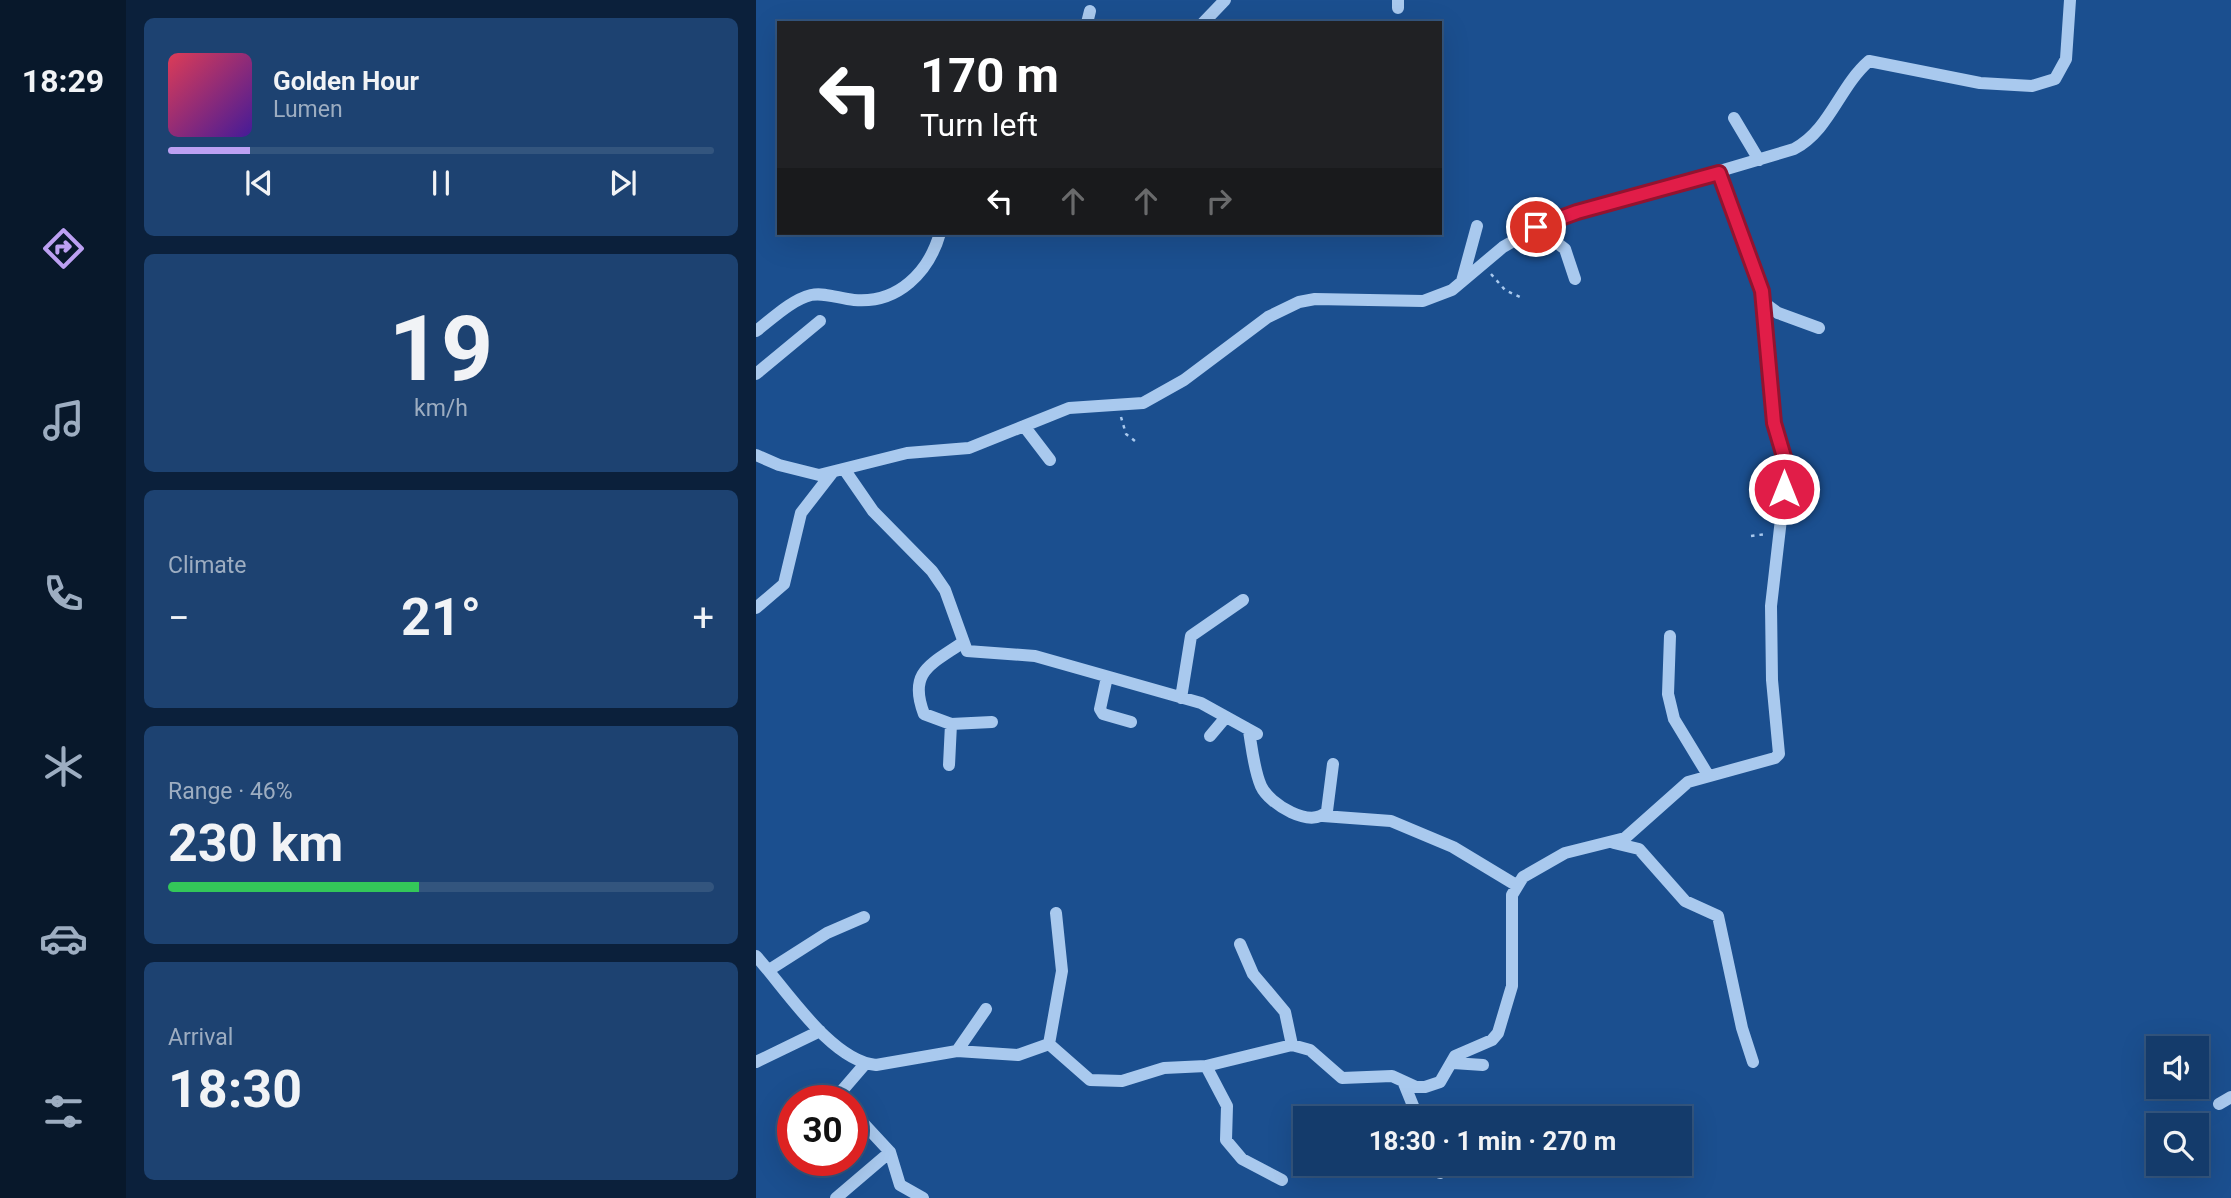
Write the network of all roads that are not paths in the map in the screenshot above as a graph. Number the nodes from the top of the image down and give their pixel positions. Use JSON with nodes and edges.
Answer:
{"nodes":[{"id":1,"x":1225,"y":0,"type":"edge"},
{"id":2,"x":2070,"y":0,"type":"edge"},
{"id":3,"x":1205,"y":21,"type":"edge"},
{"id":4,"x":1734,"y":118,"type":"dead end"},
{"id":5,"x":1759,"y":160,"type":"junction"},
{"id":6,"x":1719,"y":173,"type":"junction"},
{"id":7,"x":1477,"y":226,"type":"dead end"},
{"id":8,"x":1536,"y":227,"type":"junction"},
{"id":9,"x":939,"y":235,"type":"edge"},
{"id":10,"x":1575,"y":279,"type":"dead end"},
{"id":11,"x":1462,"y":281,"type":"junction"},
{"id":12,"x":1764,"y":303,"type":"junction"},
{"id":13,"x":820,"y":321,"type":"dead end"},
{"id":14,"x":1819,"y":327,"type":"dead end"},
{"id":15,"x":756,"y":331,"type":"edge"},
{"id":16,"x":756,"y":374,"type":"edge"},
{"id":17,"x":1024,"y":426,"type":"junction"},
{"id":18,"x":756,"y":455,"type":"edge"},
{"id":19,"x":1050,"y":460,"type":"dead end"},
{"id":20,"x":838,"y":471,"type":"junction"},
{"id":21,"x":1243,"y":600,"type":"dead end"},
{"id":22,"x":756,"y":608,"type":"edge"},
{"id":23,"x":1670,"y":636,"type":"dead end"},
{"id":24,"x":962,"y":643,"type":"junction"},
{"id":25,"x":1107,"y":677,"type":"junction"},
{"id":26,"x":1181,"y":698,"type":"junction"},
{"id":27,"x":1226,"y":717,"type":"junction"},
{"id":28,"x":992,"y":722,"type":"dead end"},
{"id":29,"x":1131,"y":722,"type":"dead end"},
{"id":30,"x":951,"y":724,"type":"junction"},
{"id":31,"x":1210,"y":736,"type":"dead end"},
{"id":32,"x":1333,"y":764,"type":"dead end"},
{"id":33,"x":948,"y":765,"type":"dead end"},
{"id":34,"x":1708,"y":775,"type":"junction"},
{"id":35,"x":1323,"y":816,"type":"junction"},
{"id":36,"x":1613,"y":843,"type":"junction"},
{"id":37,"x":1516,"y":885,"type":"junction"},
{"id":38,"x":1056,"y":913,"type":"dead end"},
{"id":39,"x":864,"y":917,"type":"dead end"},
{"id":40,"x":1240,"y":944,"type":"dead end"},
{"id":41,"x":756,"y":956,"type":"edge"},
{"id":42,"x":769,"y":970,"type":"junction"},
{"id":43,"x":986,"y":1009,"type":"dead end"},
{"id":44,"x":820,"y":1031,"type":"junction"},
{"id":45,"x":1049,"y":1045,"type":"junction"},
{"id":46,"x":1292,"y":1045,"type":"junction"},
{"id":47,"x":957,"y":1051,"type":"junction"},
{"id":48,"x":756,"y":1062,"type":"edge"},
{"id":49,"x":1753,"y":1062,"type":"dead end"},
{"id":50,"x":1453,"y":1063,"type":"junction"},
{"id":51,"x":865,"y":1064,"type":"junction"},
{"id":52,"x":1483,"y":1065,"type":"dead end"},
{"id":53,"x":1206,"y":1066,"type":"junction"},
{"id":54,"x":1403,"y":1081,"type":"junction"},
{"id":55,"x":845,"y":1085,"type":"edge"},
{"id":56,"x":2231,"y":1097,"type":"edge"},
{"id":57,"x":2219,"y":1104,"type":"dead end"},
{"id":58,"x":1413,"y":1106,"type":"edge"},
{"id":59,"x":868,"y":1128,"type":"edge"},
{"id":60,"x":890,"y":1152,"type":"junction"},
{"id":61,"x":1282,"y":1180,"type":"dead end"},
{"id":62,"x":836,"y":1198,"type":"edge"},
{"id":63,"x":923,"y":1198,"type":"edge"}],
"edges":[{"from":1,"to":3,"type":"street"},
{"from":2,"to":5,"type":"street"},
{"from":4,"to":5,"type":"street"},
{"from":5,"to":6,"type":"street"},
{"from":6,"to":8,"type":"street"},
{"from":6,"to":12,"type":"street"},
{"from":7,"to":11,"type":"street"},
{"from":8,"to":10,"type":"street"},
{"from":8,"to":11,"type":"street"},
{"from":9,"to":15,"type":"street"},
{"from":11,"to":17,"type":"street"},
{"from":12,"to":14,"type":"street"},
{"from":12,"to":34,"type":"street"},
{"from":13,"to":16,"type":"street"},
{"from":17,"to":19,"type":"street"},
{"from":17,"to":20,"type":"street"},
{"from":18,"to":20,"type":"street"},
{"from":20,"to":22,"type":"street"},
{"from":20,"to":24,"type":"street"},
{"from":21,"to":26,"type":"street"},
{"from":23,"to":34,"type":"street"},
{"from":24,"to":25,"type":"street"},
{"from":24,"to":30,"type":"street"},
{"from":25,"to":26,"type":"street"},
{"from":25,"to":29,"type":"street"},
{"from":26,"to":27,"type":"street"},
{"from":27,"to":31,"type":"street"},
{"from":27,"to":35,"type":"street"},
{"from":28,"to":30,"type":"street"},
{"from":30,"to":33,"type":"street"},
{"from":32,"to":35,"type":"street"},
{"from":34,"to":36,"type":"street"},
{"from":35,"to":37,"type":"street"},
{"from":36,"to":37,"type":"street"},
{"from":36,"to":49,"type":"street"},
{"from":37,"to":50,"type":"street"},
{"from":38,"to":45,"type":"street"},
{"from":39,"to":42,"type":"street"},
{"from":40,"to":46,"type":"street"},
{"from":41,"to":42,"type":"street"},
{"from":42,"to":44,"type":"street"},
{"from":43,"to":47,"type":"street"},
{"from":44,"to":48,"type":"street"},
{"from":44,"to":51,"type":"street"},
{"from":45,"to":47,"type":"street"},
{"from":45,"to":53,"type":"street"},
{"from":46,"to":53,"type":"street"},
{"from":46,"to":54,"type":"street"},
{"from":47,"to":51,"type":"street"},
{"from":50,"to":52,"type":"street"},
{"from":50,"to":54,"type":"street"},
{"from":51,"to":55,"type":"street"},
{"from":53,"to":61,"type":"street"},
{"from":54,"to":58,"type":"street"},
{"from":56,"to":57,"type":"street"},
{"from":59,"to":60,"type":"street"},
{"from":60,"to":62,"type":"street"},
{"from":60,"to":63,"type":"street"}]}
